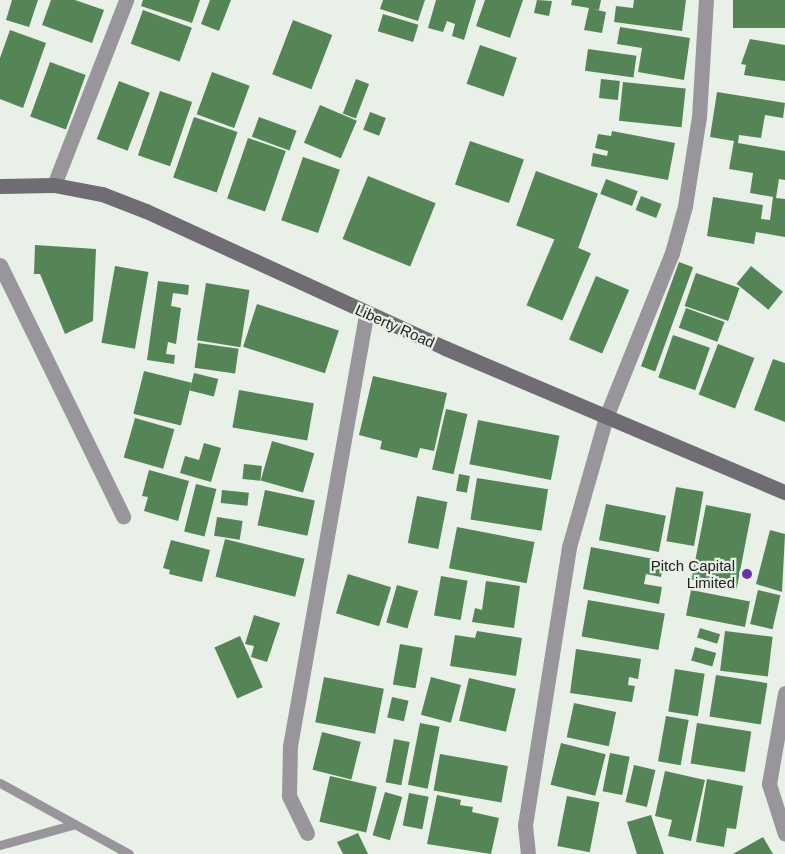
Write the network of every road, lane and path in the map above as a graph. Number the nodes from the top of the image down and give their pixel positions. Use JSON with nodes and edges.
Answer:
{"nodes":[{"id":1,"x":126,"y":0,"type":"edge"},
{"id":2,"x":706,"y":0,"type":"edge"},
{"id":3,"x":54,"y":185,"type":"junction"},
{"id":4,"x":0,"y":186,"type":"edge"},
{"id":5,"x":0,"y":265,"type":"edge"},
{"id":6,"x":366,"y":313,"type":"junction"},
{"id":7,"x":606,"y":417,"type":"junction"},
{"id":8,"x":785,"y":492,"type":"edge"},
{"id":9,"x":123,"y":516,"type":"dead end"},
{"id":10,"x":785,"y":693,"type":"edge"},
{"id":11,"x":0,"y":783,"type":"edge"},
{"id":12,"x":72,"y":825,"type":"junction"},
{"id":13,"x":307,"y":833,"type":"dead end"},
{"id":14,"x":785,"y":834,"type":"edge"},
{"id":15,"x":0,"y":845,"type":"edge"},
{"id":16,"x":129,"y":854,"type":"edge"},
{"id":17,"x":528,"y":854,"type":"edge"}],
"edges":[{"from":1,"to":3,"type":"street"},
{"from":2,"to":7,"type":"street"},
{"from":3,"to":4,"type":"street","name":"Liberty Road"},
{"from":3,"to":6,"type":"street","name":"Liberty Road"},
{"from":5,"to":9,"type":"street"},
{"from":6,"to":7,"type":"street","name":"Liberty Road"},
{"from":6,"to":13,"type":"street"},
{"from":7,"to":8,"type":"street","name":"Liberty Road"},
{"from":7,"to":17,"type":"street"},
{"from":10,"to":14,"type":"street"},
{"from":11,"to":12,"type":"lane"},
{"from":12,"to":15,"type":"lane"},
{"from":12,"to":16,"type":"lane"}]}
